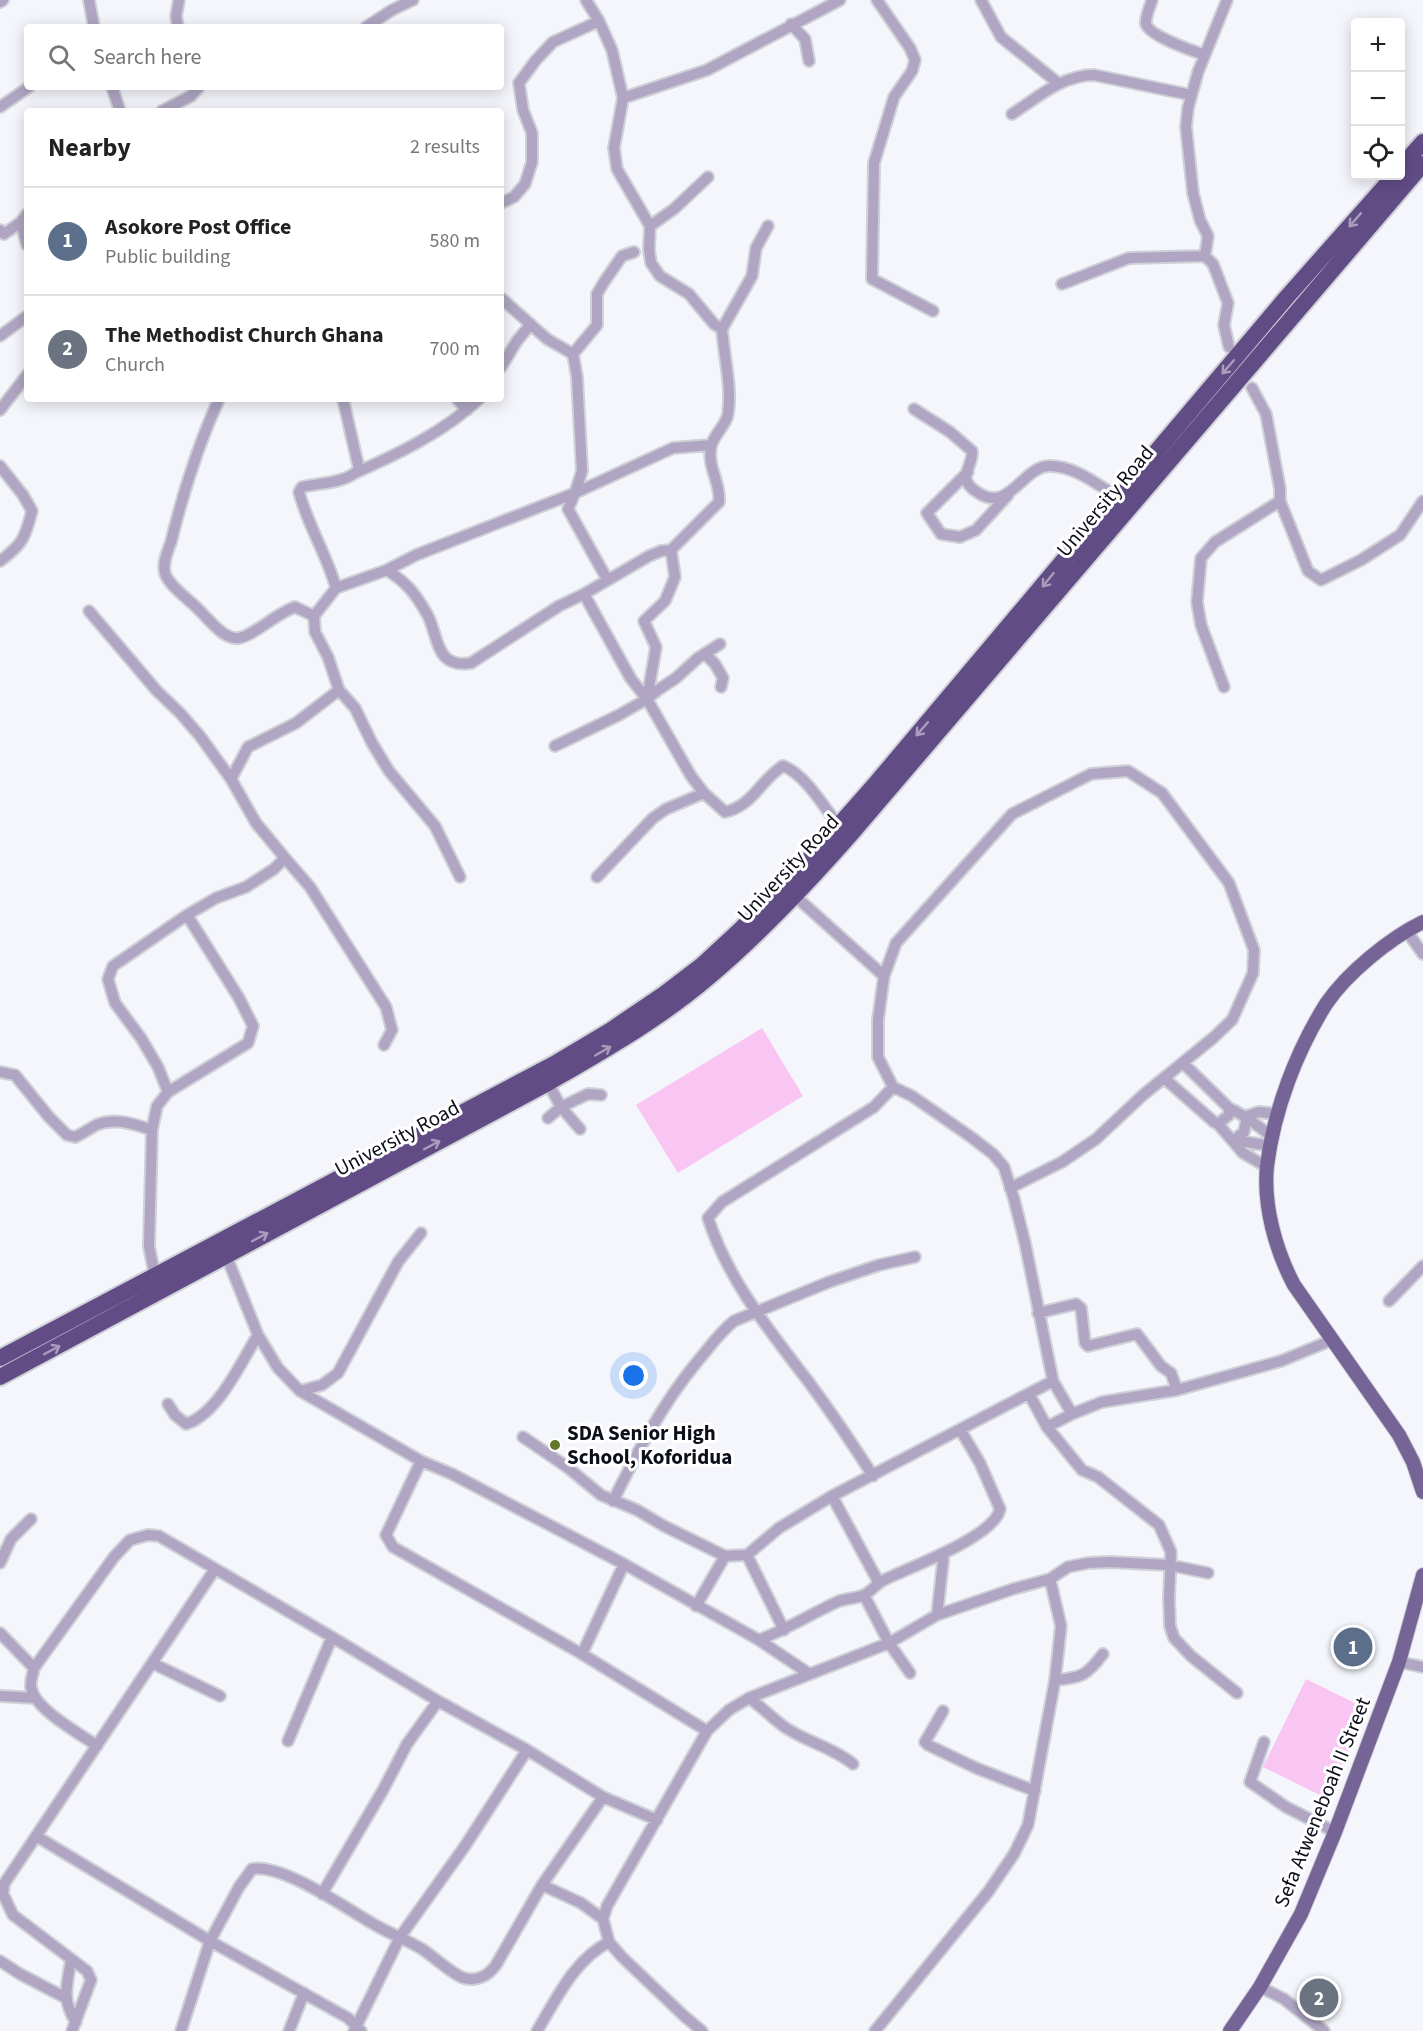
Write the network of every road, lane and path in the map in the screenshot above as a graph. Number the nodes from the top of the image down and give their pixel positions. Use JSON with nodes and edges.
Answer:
{"nodes":[{"id":1,"x":89,"y":0,"type":"edge"},
{"id":2,"x":179,"y":0,"type":"edge"},
{"id":3,"x":413,"y":0,"type":"edge"},
{"id":4,"x":586,"y":0,"type":"edge"},
{"id":5,"x":840,"y":0,"type":"edge"},
{"id":6,"x":877,"y":0,"type":"edge"},
{"id":7,"x":981,"y":0,"type":"edge"},
{"id":8,"x":1152,"y":0,"type":"edge"},
{"id":9,"x":1227,"y":0,"type":"edge"},
{"id":10,"x":599,"y":21,"type":"junction"},
{"id":11,"x":93,"y":24,"type":"edge"},
{"id":12,"x":177,"y":24,"type":"edge"},
{"id":13,"x":371,"y":24,"type":"edge"},
{"id":14,"x":792,"y":24,"type":"junction"},
{"id":15,"x":1205,"y":55,"type":"junction"},
{"id":16,"x":809,"y":61,"type":"dead end"},
{"id":17,"x":1058,"y":83,"type":"junction"},
{"id":18,"x":25,"y":90,"type":"edge"},
{"id":19,"x":113,"y":90,"type":"edge"},
{"id":20,"x":196,"y":90,"type":"edge"},
{"id":21,"x":1191,"y":95,"type":"junction"},
{"id":22,"x":623,"y":98,"type":"junction"},
{"id":23,"x":0,"y":107,"type":"edge"},
{"id":24,"x":119,"y":108,"type":"edge"},
{"id":25,"x":168,"y":108,"type":"edge"},
{"id":26,"x":1011,"y":114,"type":"dead end"},
{"id":27,"x":1423,"y":142,"type":"edge"},
{"id":28,"x":1405,"y":163,"type":"edge"},
{"id":29,"x":1423,"y":164,"type":"edge"},
{"id":30,"x":708,"y":177,"type":"dead end"},
{"id":31,"x":1390,"y":180,"type":"edge"},
{"id":32,"x":504,"y":202,"type":"edge"},
{"id":33,"x":24,"y":218,"type":"edge"},
{"id":34,"x":650,"y":226,"type":"junction"},
{"id":35,"x":768,"y":226,"type":"dead end"},
{"id":36,"x":2,"y":232,"type":"edge"},
{"id":37,"x":24,"y":244,"type":"edge"},
{"id":38,"x":634,"y":252,"type":"dead end"},
{"id":39,"x":1205,"y":256,"type":"junction"},
{"id":40,"x":1062,"y":284,"type":"dead end"},
{"id":41,"x":504,"y":301,"type":"edge"},
{"id":42,"x":933,"y":311,"type":"dead end"},
{"id":43,"x":24,"y":318,"type":"edge"},
{"id":44,"x":530,"y":325,"type":"junction"},
{"id":45,"x":722,"y":329,"type":"junction"},
{"id":46,"x":0,"y":336,"type":"edge"},
{"id":47,"x":1229,"y":347,"type":"dead end"},
{"id":48,"x":573,"y":354,"type":"junction"},
{"id":49,"x":504,"y":362,"type":"edge"},
{"id":50,"x":24,"y":379,"type":"edge"},
{"id":51,"x":1252,"y":388,"type":"dead end"},
{"id":52,"x":218,"y":402,"type":"edge"},
{"id":53,"x":345,"y":402,"type":"edge"},
{"id":54,"x":460,"y":402,"type":"edge"},
{"id":55,"x":476,"y":402,"type":"edge"},
{"id":56,"x":914,"y":409,"type":"dead end"},
{"id":57,"x":0,"y":410,"type":"edge"},
{"id":58,"x":467,"y":410,"type":"junction"},
{"id":59,"x":711,"y":445,"type":"junction"},
{"id":60,"x":0,"y":466,"type":"edge"},
{"id":61,"x":968,"y":472,"type":"junction"},
{"id":62,"x":355,"y":473,"type":"junction"},
{"id":63,"x":1012,"y":490,"type":"junction"},
{"id":64,"x":575,"y":493,"type":"junction"},
{"id":65,"x":1121,"y":499,"type":"junction"},
{"id":66,"x":1280,"y":501,"type":"junction"},
{"id":67,"x":1423,"y":501,"type":"edge"},
{"id":68,"x":671,"y":550,"type":"junction"},
{"id":69,"x":0,"y":561,"type":"edge"},
{"id":70,"x":387,"y":570,"type":"junction"},
{"id":71,"x":607,"y":579,"type":"junction"},
{"id":72,"x":336,"y":588,"type":"junction"},
{"id":73,"x":584,"y":594,"type":"junction"},
{"id":74,"x":89,"y":611,"type":"dead end"},
{"id":75,"x":314,"y":616,"type":"junction"},
{"id":76,"x":720,"y":644,"type":"dead end"},
{"id":77,"x":705,"y":654,"type":"junction"},
{"id":78,"x":720,"y":687,"type":"dead end"},
{"id":79,"x":1224,"y":687,"type":"dead end"},
{"id":80,"x":339,"y":690,"type":"junction"},
{"id":81,"x":647,"y":699,"type":"junction"},
{"id":82,"x":555,"y":746,"type":"dead end"},
{"id":83,"x":231,"y":779,"type":"junction"},
{"id":84,"x":882,"y":787,"type":"junction"},
{"id":85,"x":704,"y":794,"type":"junction"},
{"id":86,"x":838,"y":825,"type":"junction"},
{"id":87,"x":285,"y":858,"type":"junction"},
{"id":88,"x":460,"y":877,"type":"dead end"},
{"id":89,"x":597,"y":877,"type":"dead end"},
{"id":90,"x":794,"y":895,"type":"junction"},
{"id":91,"x":187,"y":915,"type":"junction"},
{"id":92,"x":1423,"y":922,"type":"edge"},
{"id":93,"x":1406,"y":930,"type":"junction"},
{"id":94,"x":1423,"y":954,"type":"edge"},
{"id":95,"x":884,"y":976,"type":"junction"},
{"id":96,"x":384,"y":1045,"type":"dead end"},
{"id":97,"x":1183,"y":1063,"type":"junction"},
{"id":98,"x":0,"y":1072,"type":"edge"},
{"id":99,"x":1164,"y":1078,"type":"junction"},
{"id":100,"x":548,"y":1083,"type":"junction"},
{"id":101,"x":893,"y":1087,"type":"junction"},
{"id":102,"x":168,"y":1092,"type":"junction"},
{"id":103,"x":600,"y":1095,"type":"dead end"},
{"id":104,"x":561,"y":1107,"type":"junction"},
{"id":105,"x":1229,"y":1108,"type":"junction"},
{"id":106,"x":1278,"y":1114,"type":"junction"},
{"id":107,"x":1247,"y":1116,"type":"junction"},
{"id":108,"x":548,"y":1118,"type":"dead end"},
{"id":109,"x":1218,"y":1124,"type":"junction"},
{"id":110,"x":580,"y":1129,"type":"dead end"},
{"id":111,"x":152,"y":1130,"type":"junction"},
{"id":112,"x":1234,"y":1140,"type":"junction"},
{"id":113,"x":1272,"y":1141,"type":"junction"},
{"id":114,"x":1267,"y":1167,"type":"junction"},
{"id":115,"x":1011,"y":1188,"type":"junction"},
{"id":116,"x":421,"y":1233,"type":"dead end"},
{"id":117,"x":223,"y":1249,"type":"junction"},
{"id":118,"x":915,"y":1257,"type":"dead end"},
{"id":119,"x":1423,"y":1266,"type":"edge"},
{"id":120,"x":154,"y":1275,"type":"junction"},
{"id":121,"x":158,"y":1294,"type":"junction"},
{"id":122,"x":1389,"y":1301,"type":"dead end"},
{"id":123,"x":756,"y":1312,"type":"junction"},
{"id":124,"x":1038,"y":1312,"type":"junction"},
{"id":125,"x":258,"y":1335,"type":"junction"},
{"id":126,"x":1332,"y":1340,"type":"junction"},
{"id":127,"x":0,"y":1358,"type":"edge"},
{"id":128,"x":0,"y":1377,"type":"edge"},
{"id":129,"x":1053,"y":1381,"type":"junction"},
{"id":130,"x":300,"y":1390,"type":"junction"},
{"id":131,"x":1177,"y":1390,"type":"junction"},
{"id":132,"x":1029,"y":1394,"type":"junction"},
{"id":133,"x":168,"y":1404,"type":"dead end"},
{"id":134,"x":1072,"y":1413,"type":"junction"},
{"id":135,"x":1047,"y":1427,"type":"junction"},
{"id":136,"x":961,"y":1431,"type":"junction"},
{"id":137,"x":523,"y":1437,"type":"dead end"},
{"id":138,"x":421,"y":1461,"type":"junction"},
{"id":139,"x":873,"y":1476,"type":"junction"},
{"id":140,"x":1423,"y":1492,"type":"edge"},
{"id":141,"x":832,"y":1496,"type":"junction"},
{"id":142,"x":614,"y":1502,"type":"junction"},
{"id":143,"x":31,"y":1519,"type":"dead end"},
{"id":144,"x":944,"y":1553,"type":"junction"},
{"id":145,"x":747,"y":1555,"type":"junction"},
{"id":146,"x":725,"y":1556,"type":"junction"},
{"id":147,"x":0,"y":1563,"type":"edge"},
{"id":148,"x":624,"y":1564,"type":"junction"},
{"id":149,"x":1169,"y":1565,"type":"junction"},
{"id":150,"x":215,"y":1569,"type":"junction"},
{"id":151,"x":1208,"y":1573,"type":"dead end"},
{"id":152,"x":1423,"y":1575,"type":"edge"},
{"id":153,"x":1050,"y":1579,"type":"junction"},
{"id":154,"x":879,"y":1583,"type":"junction"},
{"id":155,"x":864,"y":1595,"type":"junction"},
{"id":156,"x":696,"y":1605,"type":"junction"},
{"id":157,"x":937,"y":1615,"type":"junction"},
{"id":158,"x":784,"y":1630,"type":"junction"},
{"id":159,"x":0,"y":1633,"type":"edge"},
{"id":160,"x":332,"y":1637,"type":"junction"},
{"id":161,"x":759,"y":1640,"type":"junction"},
{"id":162,"x":889,"y":1643,"type":"junction"},
{"id":163,"x":582,"y":1654,"type":"junction"},
{"id":164,"x":1103,"y":1654,"type":"dead end"},
{"id":165,"x":1399,"y":1662,"type":"junction"},
{"id":166,"x":152,"y":1663,"type":"junction"},
{"id":167,"x":1423,"y":1667,"type":"edge"},
{"id":168,"x":34,"y":1668,"type":"junction"},
{"id":169,"x":910,"y":1673,"type":"dead end"},
{"id":170,"x":808,"y":1674,"type":"junction"},
{"id":171,"x":1055,"y":1680,"type":"junction"},
{"id":172,"x":1237,"y":1693,"type":"dead end"},
{"id":173,"x":0,"y":1696,"type":"edge"},
{"id":174,"x":220,"y":1696,"type":"dead end"},
{"id":175,"x":35,"y":1698,"type":"junction"},
{"id":176,"x":749,"y":1698,"type":"junction"},
{"id":177,"x":438,"y":1701,"type":"junction"},
{"id":178,"x":943,"y":1711,"type":"dead end"},
{"id":179,"x":707,"y":1731,"type":"junction"},
{"id":180,"x":288,"y":1741,"type":"dead end"},
{"id":181,"x":1264,"y":1742,"type":"dead end"},
{"id":182,"x":96,"y":1746,"type":"junction"},
{"id":183,"x":528,"y":1750,"type":"junction"},
{"id":184,"x":853,"y":1764,"type":"dead end"},
{"id":185,"x":1035,"y":1791,"type":"junction"},
{"id":186,"x":603,"y":1797,"type":"junction"},
{"id":187,"x":657,"y":1820,"type":"junction"},
{"id":188,"x":1335,"y":1832,"type":"junction"},
{"id":189,"x":36,"y":1836,"type":"junction"},
{"id":190,"x":542,"y":1885,"type":"junction"},
{"id":191,"x":322,"y":1893,"type":"junction"},
{"id":192,"x":0,"y":1907,"type":"edge"},
{"id":193,"x":13,"y":1915,"type":"junction"},
{"id":194,"x":603,"y":1919,"type":"junction"},
{"id":195,"x":400,"y":1937,"type":"junction"},
{"id":196,"x":210,"y":1941,"type":"junction"},
{"id":197,"x":609,"y":1942,"type":"junction"},
{"id":198,"x":71,"y":1960,"type":"junction"},
{"id":199,"x":0,"y":1961,"type":"edge"},
{"id":200,"x":1260,"y":1987,"type":"junction"},
{"id":201,"x":304,"y":1994,"type":"junction"},
{"id":202,"x":66,"y":1998,"type":"junction"},
{"id":203,"x":74,"y":2027,"type":"edge"},
{"id":204,"x":357,"y":2029,"type":"edge"},
{"id":205,"x":181,"y":2031,"type":"edge"},
{"id":206,"x":289,"y":2031,"type":"edge"},
{"id":207,"x":537,"y":2031,"type":"edge"},
{"id":208,"x":702,"y":2031,"type":"edge"},
{"id":209,"x":875,"y":2031,"type":"edge"},
{"id":210,"x":1230,"y":2031,"type":"edge"},
{"id":211,"x":1324,"y":2031,"type":"edge"}],
"edges":[{"from":1,"to":11,"type":"street"},
{"from":2,"to":12,"type":"street"},
{"from":3,"to":13,"type":"street"},
{"from":4,"to":10,"type":"street"},
{"from":5,"to":14,"type":"street"},
{"from":6,"to":42,"type":"street"},
{"from":7,"to":17,"type":"street"},
{"from":8,"to":15,"type":"street"},
{"from":9,"to":15,"type":"street"},
{"from":10,"to":22,"type":"street"},
{"from":10,"to":32,"type":"street"},
{"from":14,"to":16,"type":"street"},
{"from":14,"to":22,"type":"street"},
{"from":15,"to":21,"type":"street"},
{"from":17,"to":21,"type":"street"},
{"from":17,"to":26,"type":"street"},
{"from":18,"to":23,"type":"street"},
{"from":19,"to":24,"type":"street"},
{"from":20,"to":25,"type":"street"},
{"from":21,"to":39,"type":"street"},
{"from":22,"to":34,"type":"street"},
{"from":27,"to":28,"type":"highway"},
{"from":29,"to":84,"type":"highway","name":"University Road"},
{"from":30,"to":34,"type":"street"},
{"from":31,"to":65,"type":"highway","name":"University Road","one_way":true},
{"from":33,"to":36,"type":"street"},
{"from":34,"to":45,"type":"street"},
{"from":35,"to":45,"type":"street"},
{"from":36,"to":37,"type":"street"},
{"from":38,"to":48,"type":"street"},
{"from":39,"to":40,"type":"street"},
{"from":39,"to":47,"type":"street"},
{"from":41,"to":44,"type":"street"},
{"from":43,"to":46,"type":"street"},
{"from":44,"to":48,"type":"street"},
{"from":44,"to":49,"type":"street"},
{"from":45,"to":59,"type":"street"},
{"from":48,"to":64,"type":"street"},
{"from":50,"to":57,"type":"street"},
{"from":51,"to":66,"type":"street"},
{"from":52,"to":75,"type":"street"},
{"from":53,"to":62,"type":"street"},
{"from":54,"to":58,"type":"street"},
{"from":55,"to":58,"type":"street"},
{"from":56,"to":61,"type":"street"},
{"from":58,"to":62,"type":"street"},
{"from":59,"to":64,"type":"street"},
{"from":59,"to":68,"type":"street"},
{"from":60,"to":69,"type":"street"},
{"from":61,"to":63,"type":"street"},
{"from":61,"to":63,"type":"street"},
{"from":62,"to":72,"type":"street"},
{"from":63,"to":65,"type":"street"},
{"from":64,"to":70,"type":"street"},
{"from":64,"to":71,"type":"street"},
{"from":65,"to":84,"type":"highway","name":"University Road","one_way":true},
{"from":66,"to":67,"type":"street"},
{"from":66,"to":79,"type":"street"},
{"from":68,"to":71,"type":"street"},
{"from":68,"to":81,"type":"street"},
{"from":70,"to":72,"type":"street"},
{"from":70,"to":73,"type":"street"},
{"from":71,"to":73,"type":"street"},
{"from":72,"to":75,"type":"street"},
{"from":73,"to":81,"type":"street"},
{"from":74,"to":83,"type":"street"},
{"from":75,"to":80,"type":"street"},
{"from":76,"to":77,"type":"street"},
{"from":77,"to":78,"type":"street"},
{"from":77,"to":81,"type":"street"},
{"from":80,"to":83,"type":"street"},
{"from":80,"to":88,"type":"street"},
{"from":81,"to":82,"type":"street"},
{"from":81,"to":85,"type":"street"},
{"from":83,"to":87,"type":"street"},
{"from":84,"to":86,"type":"highway","name":"University Road"},
{"from":84,"to":90,"type":"highway","name":"University Road"},
{"from":85,"to":86,"type":"street"},
{"from":85,"to":89,"type":"street"},
{"from":86,"to":117,"type":"highway","name":"University Road"},
{"from":87,"to":91,"type":"street"},
{"from":87,"to":96,"type":"street"},
{"from":90,"to":95,"type":"street"},
{"from":100,"to":90,"type":"highway","name":"University Road","one_way":true},
{"from":91,"to":102,"type":"street"},
{"from":91,"to":102,"type":"street"},
{"from":92,"to":93,"type":"main road"},
{"from":93,"to":94,"type":"street"},
{"from":93,"to":106,"type":"main road"},
{"from":95,"to":97,"type":"street"},
{"from":95,"to":101,"type":"street"},
{"from":97,"to":99,"type":"street"},
{"from":97,"to":105,"type":"street"},
{"from":98,"to":111,"type":"street"},
{"from":99,"to":109,"type":"street"},
{"from":99,"to":115,"type":"street"},
{"from":100,"to":104,"type":"street"},
{"from":117,"to":100,"type":"highway","name":"University Road","one_way":true},
{"from":101,"to":115,"type":"street"},
{"from":101,"to":123,"type":"street"},
{"from":102,"to":111,"type":"street"},
{"from":103,"to":104,"type":"street"},
{"from":104,"to":108,"type":"street"},
{"from":104,"to":110,"type":"street"},
{"from":105,"to":107,"type":"street"},
{"from":105,"to":109,"type":"street"},
{"from":106,"to":107,"type":"street"},
{"from":106,"to":113,"type":"main road"},
{"from":107,"to":112,"type":"street"},
{"from":107,"to":113,"type":"street"},
{"from":109,"to":112,"type":"street"},
{"from":111,"to":120,"type":"street"},
{"from":112,"to":113,"type":"street"},
{"from":112,"to":114,"type":"street"},
{"from":113,"to":114,"type":"main road"},
{"from":114,"to":126,"type":"main road"},
{"from":115,"to":124,"type":"street"},
{"from":116,"to":130,"type":"street"},
{"from":117,"to":120,"type":"highway","name":"University Road"},
{"from":117,"to":121,"type":"highway","name":"University Road"},
{"from":117,"to":125,"type":"street"},
{"from":118,"to":123,"type":"street"},
{"from":119,"to":122,"type":"street"},
{"from":120,"to":121,"type":"street"},
{"from":120,"to":127,"type":"highway","name":"University Road"},
{"from":128,"to":121,"type":"highway","name":"University Road","one_way":true},
{"from":123,"to":139,"type":"street"},
{"from":123,"to":142,"type":"street"},
{"from":124,"to":129,"type":"street"},
{"from":124,"to":131,"type":"street"},
{"from":125,"to":130,"type":"street"},
{"from":125,"to":133,"type":"street"},
{"from":126,"to":131,"type":"street"},
{"from":126,"to":140,"type":"main road"},
{"from":129,"to":132,"type":"street"},
{"from":129,"to":134,"type":"street"},
{"from":130,"to":138,"type":"street"},
{"from":131,"to":134,"type":"street"},
{"from":132,"to":135,"type":"street"},
{"from":132,"to":136,"type":"street"},
{"from":134,"to":135,"type":"street"},
{"from":135,"to":149,"type":"street"},
{"from":136,"to":139,"type":"street"},
{"from":136,"to":144,"type":"street"},
{"from":137,"to":142,"type":"street"},
{"from":138,"to":148,"type":"street"},
{"from":138,"to":163,"type":"street"},
{"from":139,"to":141,"type":"street"},
{"from":141,"to":145,"type":"street"},
{"from":141,"to":154,"type":"street"},
{"from":142,"to":146,"type":"street"},
{"from":143,"to":147,"type":"street"},
{"from":144,"to":154,"type":"street"},
{"from":144,"to":157,"type":"street"},
{"from":145,"to":146,"type":"street"},
{"from":145,"to":158,"type":"street"},
{"from":146,"to":156,"type":"street"},
{"from":148,"to":156,"type":"street"},
{"from":148,"to":163,"type":"street"},
{"from":149,"to":151,"type":"street"},
{"from":149,"to":153,"type":"street"},
{"from":149,"to":172,"type":"street"},
{"from":150,"to":160,"type":"street"},
{"from":150,"to":166,"type":"street"},
{"from":150,"to":168,"type":"street"},
{"from":152,"to":165,"type":"main road","name":"Sefa Atweneboah II Street"},
{"from":153,"to":157,"type":"street"},
{"from":153,"to":171,"type":"street"},
{"from":154,"to":155,"type":"street"},
{"from":155,"to":158,"type":"street"},
{"from":155,"to":162,"type":"street"},
{"from":156,"to":161,"type":"street"},
{"from":157,"to":162,"type":"street"},
{"from":158,"to":161,"type":"street"},
{"from":159,"to":168,"type":"street"},
{"from":160,"to":177,"type":"street"},
{"from":160,"to":180,"type":"street"},
{"from":161,"to":170,"type":"street"},
{"from":162,"to":169,"type":"street"},
{"from":162,"to":170,"type":"street"},
{"from":163,"to":179,"type":"street"},
{"from":164,"to":171,"type":"street"},
{"from":165,"to":167,"type":"street"},
{"from":165,"to":188,"type":"main road","name":"Sefa Atweneboah II Street"},
{"from":166,"to":174,"type":"street"},
{"from":166,"to":182,"type":"street"},
{"from":168,"to":175,"type":"street"},
{"from":170,"to":176,"type":"street"},
{"from":171,"to":185,"type":"street"},
{"from":173,"to":175,"type":"street"},
{"from":175,"to":182,"type":"street"},
{"from":176,"to":179,"type":"street"},
{"from":176,"to":184,"type":"street"},
{"from":177,"to":183,"type":"street"},
{"from":177,"to":191,"type":"street"},
{"from":178,"to":185,"type":"street"},
{"from":179,"to":187,"type":"street"},
{"from":181,"to":188,"type":"street"},
{"from":182,"to":189,"type":"street"},
{"from":183,"to":186,"type":"street"},
{"from":183,"to":195,"type":"street"},
{"from":185,"to":209,"type":"street"},
{"from":186,"to":187,"type":"street"},
{"from":186,"to":190,"type":"street"},
{"from":187,"to":194,"type":"street"},
{"from":188,"to":200,"type":"main road","name":"Sefa Atweneboah II Street"},
{"from":189,"to":193,"type":"street"},
{"from":189,"to":196,"type":"street"},
{"from":190,"to":194,"type":"street"},
{"from":190,"to":195,"type":"street"},
{"from":191,"to":195,"type":"street"},
{"from":191,"to":196,"type":"street"},
{"from":192,"to":193,"type":"street"},
{"from":193,"to":198,"type":"street"},
{"from":194,"to":197,"type":"street"},
{"from":195,"to":204,"type":"street"},
{"from":196,"to":201,"type":"street"},
{"from":196,"to":205,"type":"street"},
{"from":197,"to":207,"type":"street"},
{"from":197,"to":208,"type":"street"},
{"from":198,"to":202,"type":"street"},
{"from":198,"to":203,"type":"street"},
{"from":199,"to":202,"type":"street"},
{"from":200,"to":210,"type":"main road","name":"Sefa Atweneboah II Street"},
{"from":200,"to":211,"type":"street"},
{"from":201,"to":204,"type":"street"},
{"from":201,"to":206,"type":"street"},
{"from":202,"to":203,"type":"street"}]}
